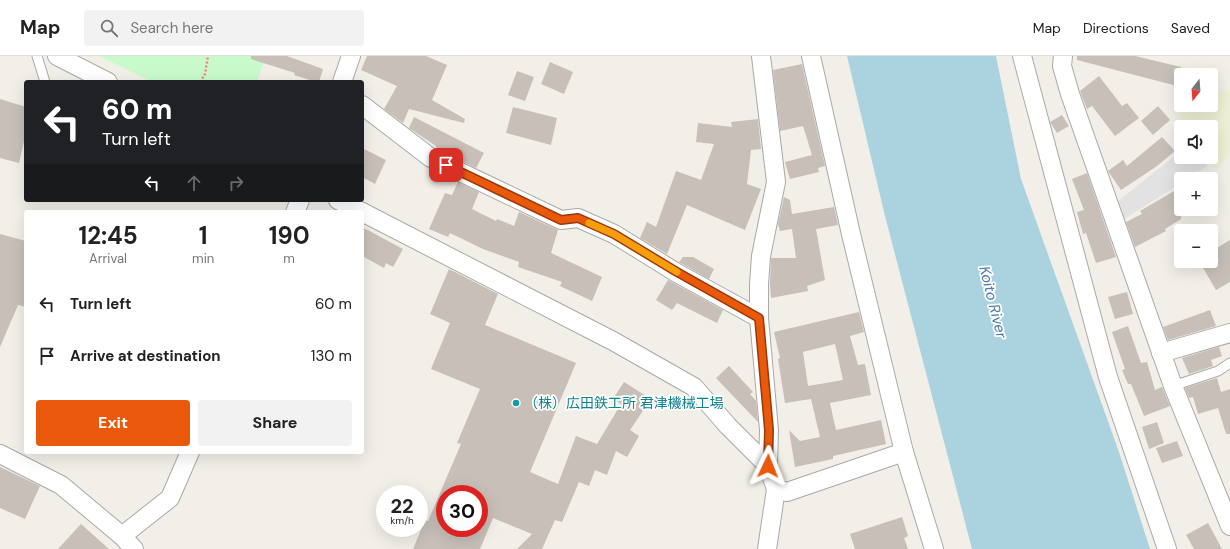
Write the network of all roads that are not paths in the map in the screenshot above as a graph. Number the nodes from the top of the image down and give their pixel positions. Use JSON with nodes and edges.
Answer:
{"nodes":[{"id":1,"x":37,"y":56,"type":"edge"},
{"id":2,"x":57,"y":56,"type":"edge"},
{"id":3,"x":351,"y":56,"type":"edge"},
{"id":4,"x":761,"y":56,"type":"edge"},
{"id":5,"x":811,"y":56,"type":"edge"},
{"id":6,"x":1022,"y":56,"type":"edge"},
{"id":7,"x":1063,"y":56,"type":"edge"},
{"id":8,"x":44,"y":80,"type":"edge"},
{"id":9,"x":104,"y":80,"type":"edge"},
{"id":10,"x":343,"y":80,"type":"edge"},
{"id":11,"x":364,"y":107,"type":"edge"},
{"id":12,"x":342,"y":202,"type":"edge"},
{"id":13,"x":358,"y":210,"type":"edge"},
{"id":14,"x":364,"y":213,"type":"edge"},
{"id":15,"x":759,"y":318,"type":"junction"},
{"id":16,"x":1230,"y":333,"type":"edge"},
{"id":17,"x":1161,"y":353,"type":"junction"},
{"id":18,"x":1230,"y":363,"type":"edge"},
{"id":19,"x":1173,"y":386,"type":"junction"},
{"id":20,"x":904,"y":452,"type":"junction"},
{"id":21,"x":0,"y":454,"type":"edge"},
{"id":22,"x":189,"y":454,"type":"edge"},
{"id":23,"x":768,"y":466,"type":"junction"},
{"id":24,"x":776,"y":489,"type":"junction"},
{"id":25,"x":1230,"y":526,"type":"edge"},
{"id":26,"x":122,"y":536,"type":"junction"},
{"id":27,"x":134,"y":549,"type":"edge"},
{"id":28,"x":767,"y":549,"type":"edge"},
{"id":29,"x":934,"y":549,"type":"edge"},
{"id":30,"x":1167,"y":549,"type":"edge"}],
"edges":[{"from":1,"to":8,"type":"lane"},
{"from":2,"to":9,"type":"street"},
{"from":3,"to":10,"type":"street"},
{"from":4,"to":15,"type":"street"},
{"from":5,"to":20,"type":"street"},
{"from":6,"to":30,"type":"street"},
{"from":7,"to":17,"type":"street"},
{"from":11,"to":15,"type":"street"},
{"from":12,"to":13,"type":"street"},
{"from":14,"to":23,"type":"street"},
{"from":15,"to":23,"type":"street"},
{"from":16,"to":17,"type":"street"},
{"from":17,"to":19,"type":"street"},
{"from":18,"to":19,"type":"lane"},
{"from":19,"to":25,"type":"street"},
{"from":20,"to":24,"type":"street"},
{"from":20,"to":29,"type":"street"},
{"from":21,"to":26,"type":"street"},
{"from":22,"to":26,"type":"street"},
{"from":23,"to":24,"type":"street"},
{"from":24,"to":28,"type":"street"},
{"from":26,"to":27,"type":"street"}]}
